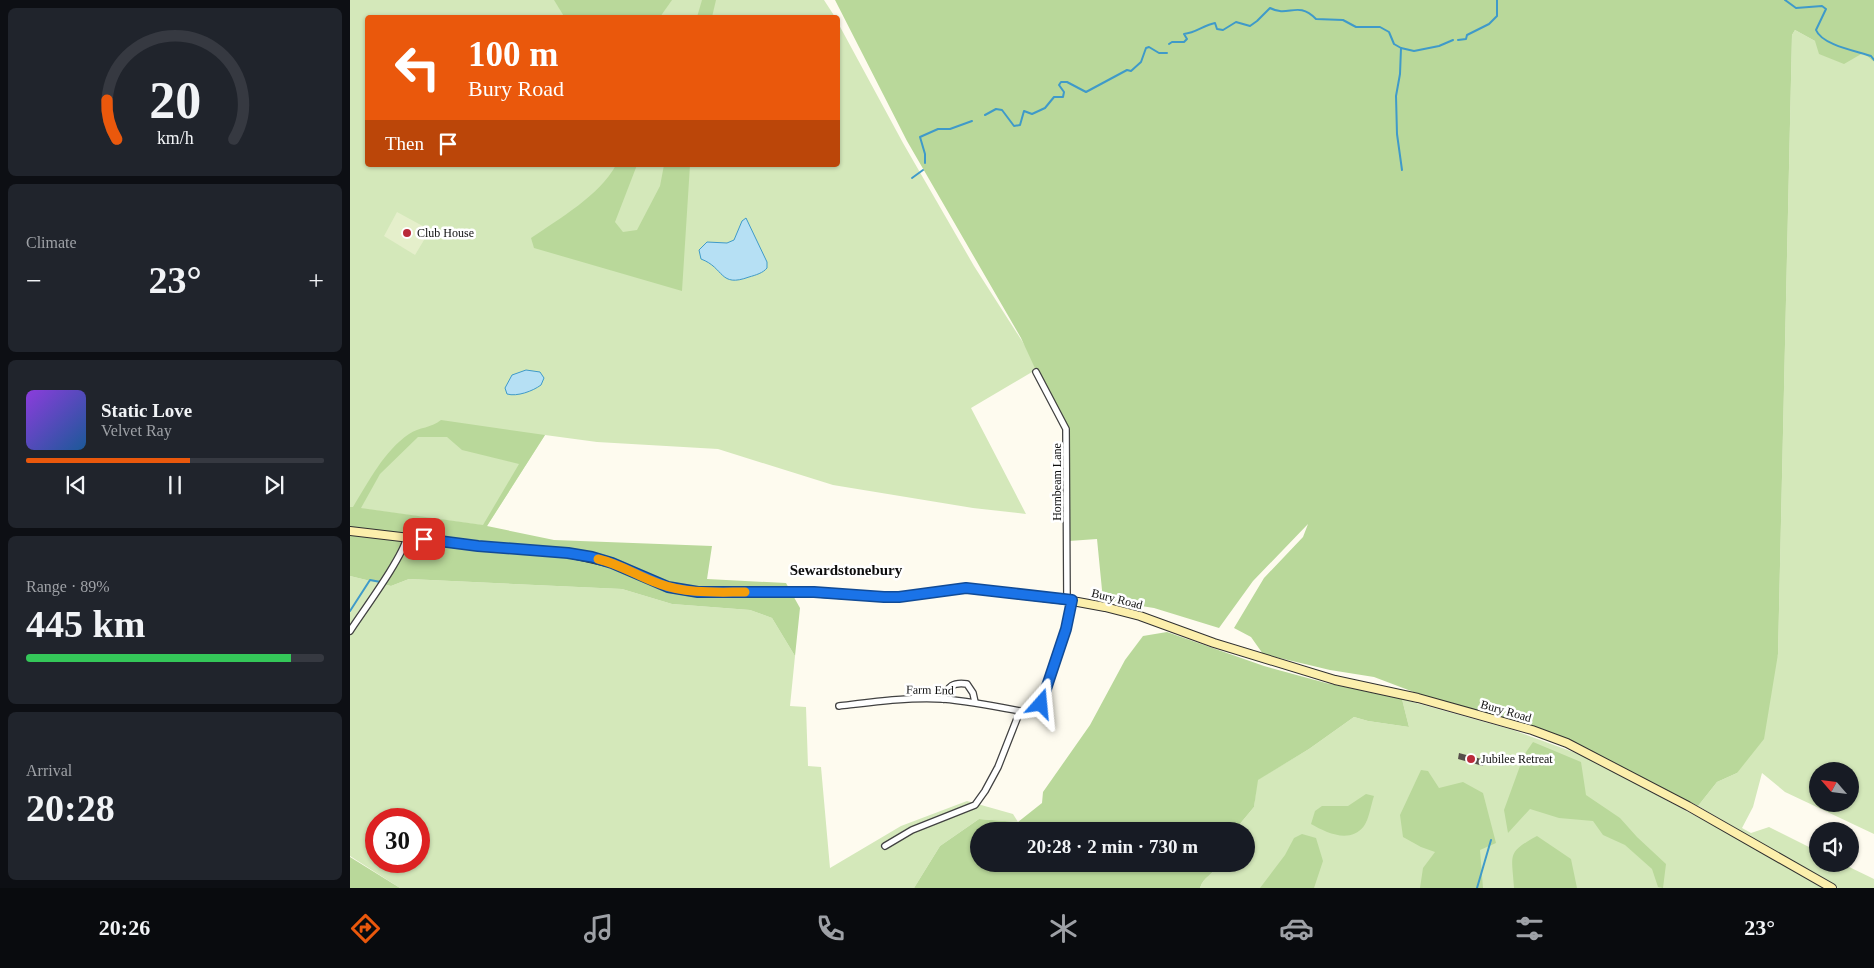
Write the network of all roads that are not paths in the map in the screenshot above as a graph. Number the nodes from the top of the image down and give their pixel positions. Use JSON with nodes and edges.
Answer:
{"nodes":[{"id":1,"x":1036,"y":372,"type":"dead end"},
{"id":2,"x":350,"y":531,"type":"edge"},
{"id":3,"x":407,"y":537,"type":"junction"},
{"id":4,"x":1070,"y":600,"type":"junction"},
{"id":5,"x":350,"y":631,"type":"edge"},
{"id":6,"x":943,"y":699,"type":"junction"},
{"id":7,"x":975,"y":702,"type":"junction"},
{"id":8,"x":839,"y":706,"type":"dead end"},
{"id":9,"x":1020,"y":711,"type":"junction"},
{"id":10,"x":885,"y":846,"type":"dead end"},
{"id":11,"x":1832,"y":888,"type":"edge"}],
"edges":[{"from":1,"to":4,"type":"street","name":"Hornbeam Lane"},
{"from":2,"to":3,"type":"street","name":"Bury Road"},
{"from":3,"to":4,"type":"street","name":"Bury Road"},
{"from":3,"to":5,"type":"street"},
{"from":4,"to":9,"type":"street","name":"Hornbeam Lane"},
{"from":4,"to":11,"type":"street","name":"Bury Road"},
{"from":6,"to":7,"type":"street","name":"Farm End"},
{"from":6,"to":7,"type":"street"},
{"from":6,"to":8,"type":"street","name":"Farm End"},
{"from":7,"to":9,"type":"street","name":"Farm End"},
{"from":9,"to":10,"type":"street"}]}
